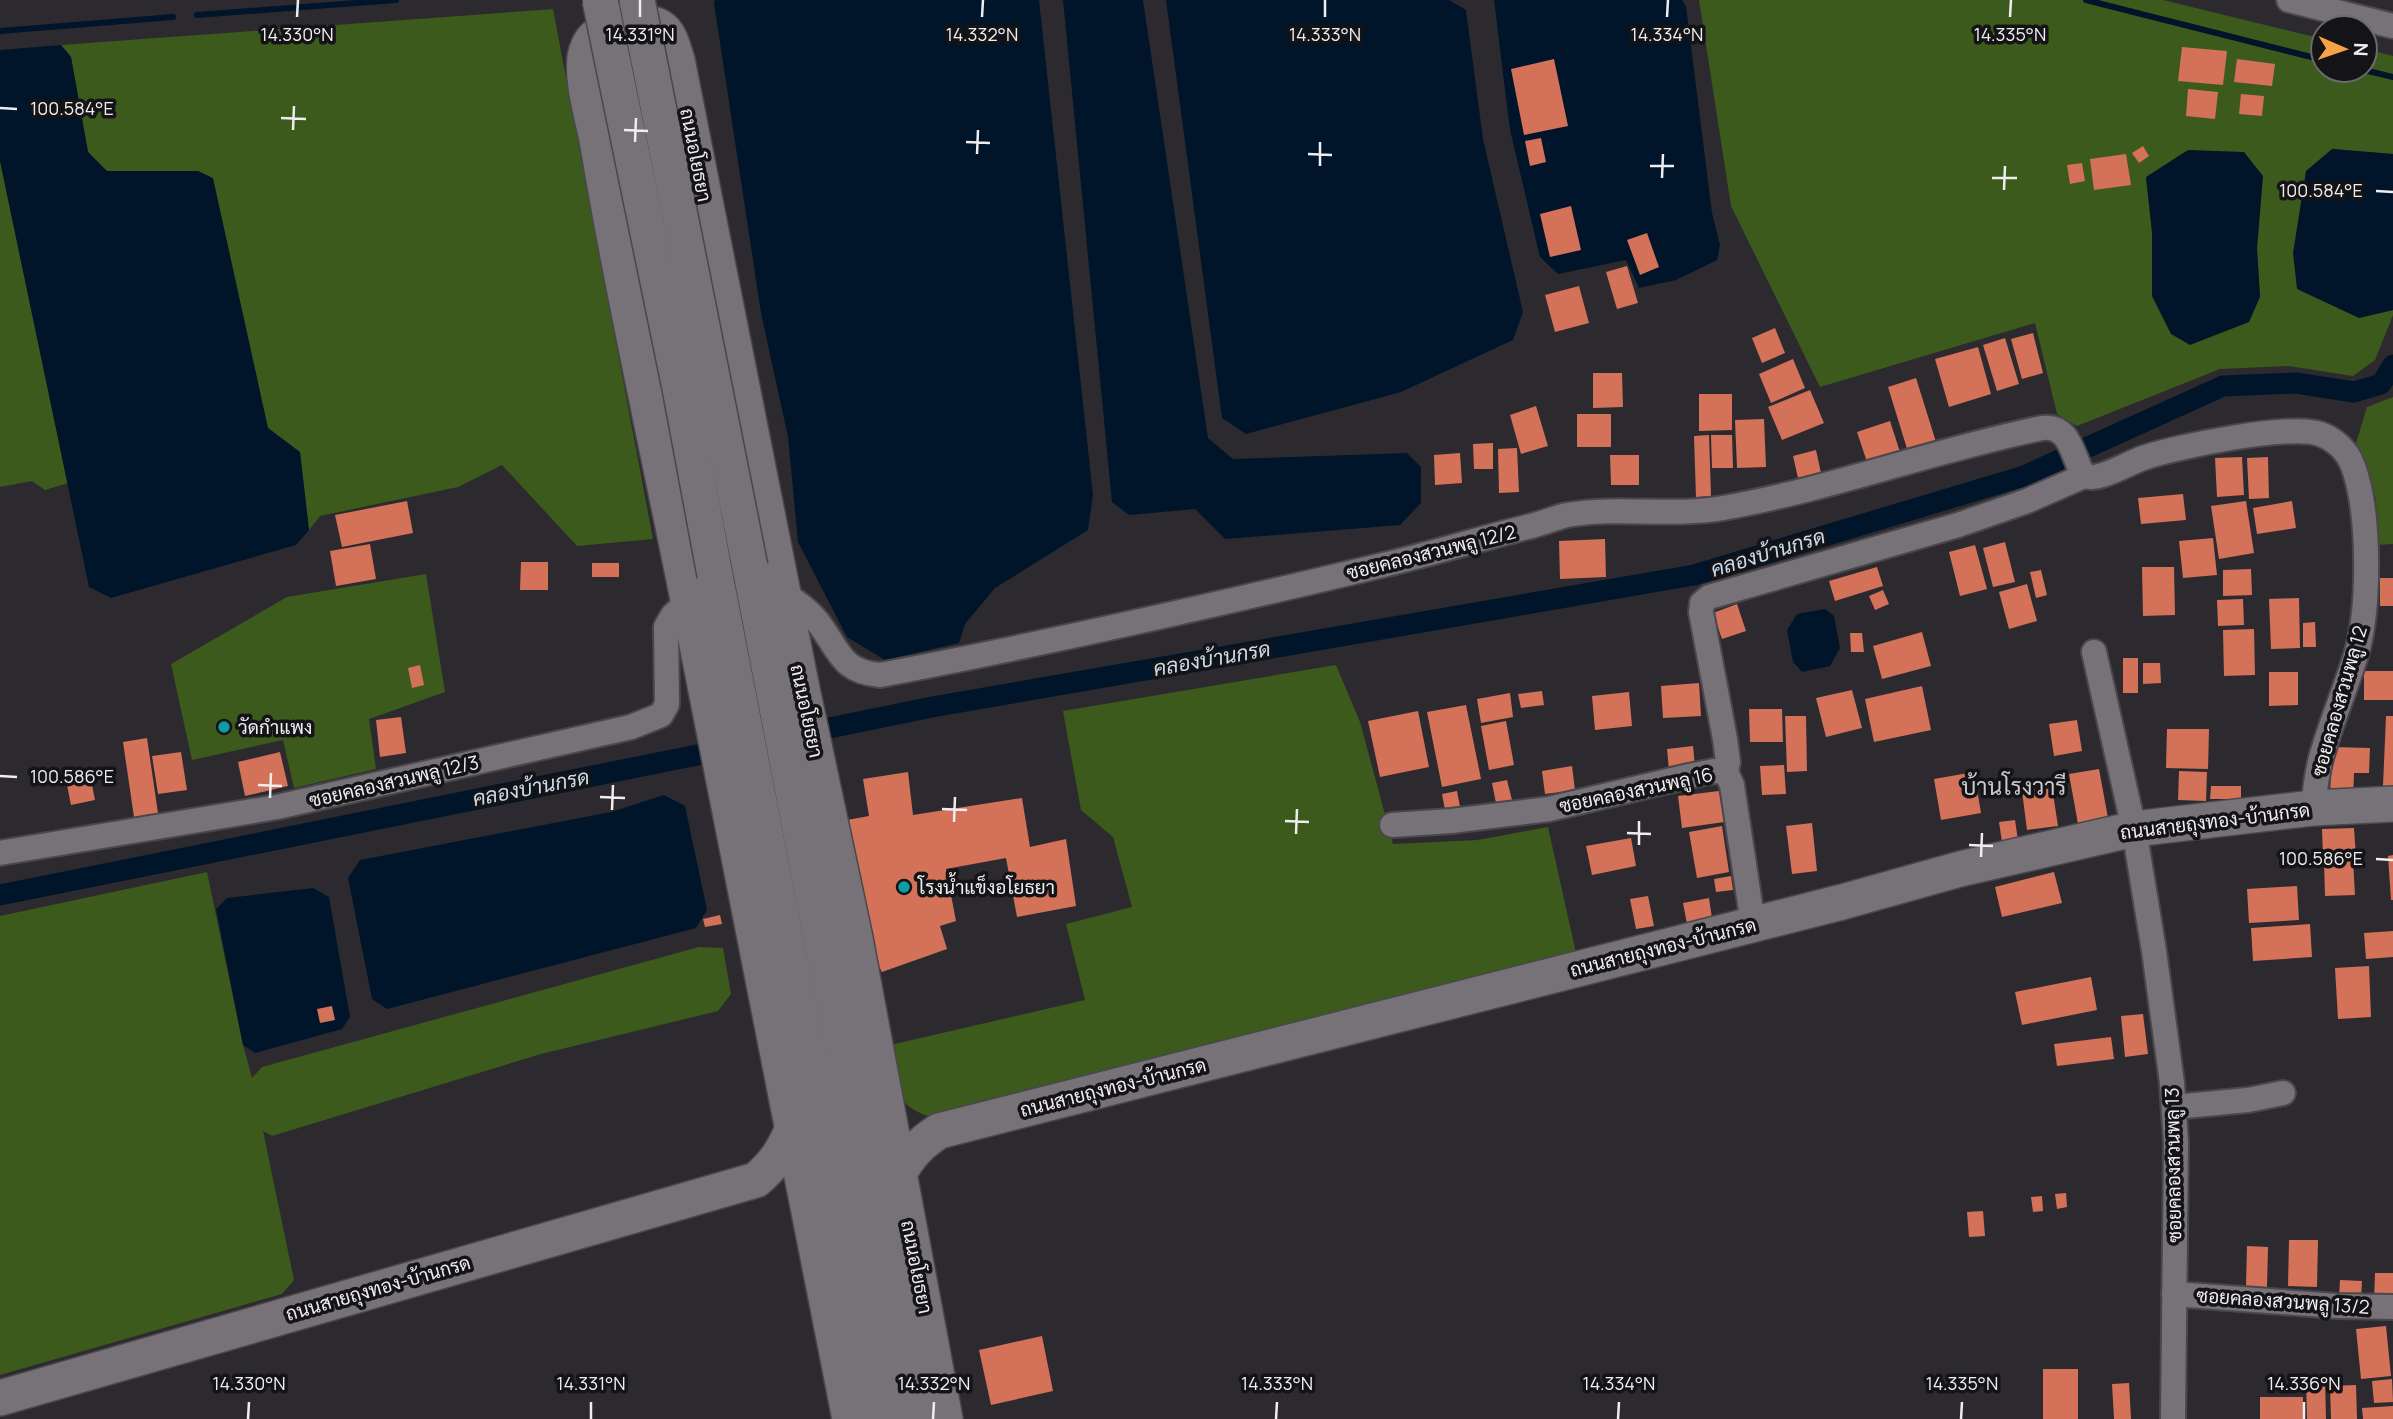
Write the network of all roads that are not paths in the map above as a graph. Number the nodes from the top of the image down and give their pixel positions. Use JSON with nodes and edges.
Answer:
{"nodes":[{"id":1,"x":600,"y":0,"type":"edge"},
{"id":2,"x":637,"y":0,"type":"edge"},
{"id":3,"x":2289,"y":0,"type":"edge"},
{"id":4,"x":2393,"y":26,"type":"edge"},
{"id":5,"x":2081,"y":472,"type":"junction"},
{"id":6,"x":783,"y":593,"type":"junction"},
{"id":7,"x":689,"y":601,"type":"junction"},
{"id":8,"x":2094,"y":652,"type":"dead end"},
{"id":9,"x":756,"y":697,"type":"junction"},
{"id":10,"x":801,"y":755,"type":"junction"},
{"id":11,"x":737,"y":766,"type":"junction"},
{"id":12,"x":1726,"y":772,"type":"junction"},
{"id":13,"x":2393,"y":804,"type":"edge"},
{"id":14,"x":2313,"y":808,"type":"junction"},
{"id":15,"x":1392,"y":825,"type":"dead end"},
{"id":16,"x":2134,"y":829,"type":"junction"},
{"id":17,"x":0,"y":853,"type":"edge"},
{"id":18,"x":1753,"y":924,"type":"junction"},
{"id":19,"x":2283,"y":1093,"type":"dead end"},
{"id":20,"x":886,"y":1105,"type":"junction"},
{"id":21,"x":2174,"y":1107,"type":"junction"},
{"id":22,"x":793,"y":1128,"type":"junction"},
{"id":23,"x":939,"y":1131,"type":"junction"},
{"id":24,"x":899,"y":1174,"type":"junction"},
{"id":25,"x":756,"y":1180,"type":"junction"},
{"id":26,"x":809,"y":1211,"type":"junction"},
{"id":27,"x":2174,"y":1294,"type":"junction"},
{"id":28,"x":2393,"y":1307,"type":"edge"},
{"id":29,"x":0,"y":1398,"type":"edge"},
{"id":30,"x":850,"y":1419,"type":"edge"},
{"id":31,"x":879,"y":1419,"type":"edge"},
{"id":32,"x":914,"y":1419,"type":"edge"},
{"id":33,"x":945,"y":1419,"type":"edge"},
{"id":34,"x":2173,"y":1419,"type":"edge"}],
"edges":[{"from":1,"to":9,"type":"street","name":"ถนนอโยธยา","bridge":true},
{"from":2,"to":9,"type":"street","name":"ถนนอโยธยา","bridge":true},
{"from":3,"to":4,"type":"street"},
{"from":5,"to":6,"type":"street","name":"ซอยคลองสวนพลู 12/2"},
{"from":5,"to":12,"type":"street","name":"ซอยคลองสวนพลู 12"},
{"from":5,"to":14,"type":"street","name":"ซอยคลองสวนพลู 12"},
{"from":6,"to":7,"type":"street","name":"ถนนอโยธยา"},
{"from":6,"to":9,"type":"street","name":"ถนนอโยธยา"},
{"from":7,"to":9,"type":"street","name":"ถนนอโยธยา"},
{"from":7,"to":17,"type":"street","name":"ซอยคลองสวนพลู 12/3"},
{"from":8,"to":16,"type":"street","name":"ซอยคลองสวนพลู 13"},
{"from":9,"to":10,"type":"street","name":"ถนนอโยธยา"},
{"from":9,"to":11,"type":"street","name":"ถนนอโยธยา"},
{"from":10,"to":20,"type":"street","name":"ถนนอโยธยา"},
{"from":10,"to":32,"type":"street","name":"ถนนอโยธยา"},
{"from":11,"to":22,"type":"street","name":"ถนนอโยธยา"},
{"from":11,"to":31,"type":"street","name":"ถนนอโยธยา"},
{"from":12,"to":15,"type":"street","name":"ซอยคลองสวนพลู 16"},
{"from":12,"to":18,"type":"street","name":"ซอยคลองสวนพลู 16"},
{"from":13,"to":14,"type":"street","name":"ถนนสายถุงทอง-บ้านกรด"},
{"from":14,"to":16,"type":"street","name":"ถนนสายถุงทอง-บ้านกรด"},
{"from":16,"to":18,"type":"street","name":"ถนนสายถุงทอง-บ้านกรด"},
{"from":16,"to":21,"type":"street","name":"ซอยคลองสวนพลู 13"},
{"from":18,"to":23,"type":"street","name":"ถนนสายถุงทอง-บ้านกรด"},
{"from":19,"to":21,"type":"street"},
{"from":20,"to":23,"type":"street"},
{"from":20,"to":24,"type":"street","name":"ถนนอโยธยา"},
{"from":21,"to":27,"type":"street","name":"ซอยคลองสวนพลู 13"},
{"from":22,"to":25,"type":"street","name":"ถนนสายถุงทอง-บ้านกรด"},
{"from":22,"to":26,"type":"street","name":"ถนนอโยธยา"},
{"from":23,"to":24,"type":"street","name":"ถนนสายถุงทอง-บ้านกรด"},
{"from":24,"to":33,"type":"street","name":"ถนนอโยธยา"},
{"from":25,"to":26,"type":"street"},
{"from":25,"to":29,"type":"street","name":"ถนนสายถุงทอง-บ้านกรด"},
{"from":26,"to":30,"type":"street","name":"ถนนอโยธยา"},
{"from":27,"to":28,"type":"street","name":"ซอยคลองสวนพลู 13/2"},
{"from":27,"to":34,"type":"street","name":"ซอยคลองสวนพลู 13"}]}
